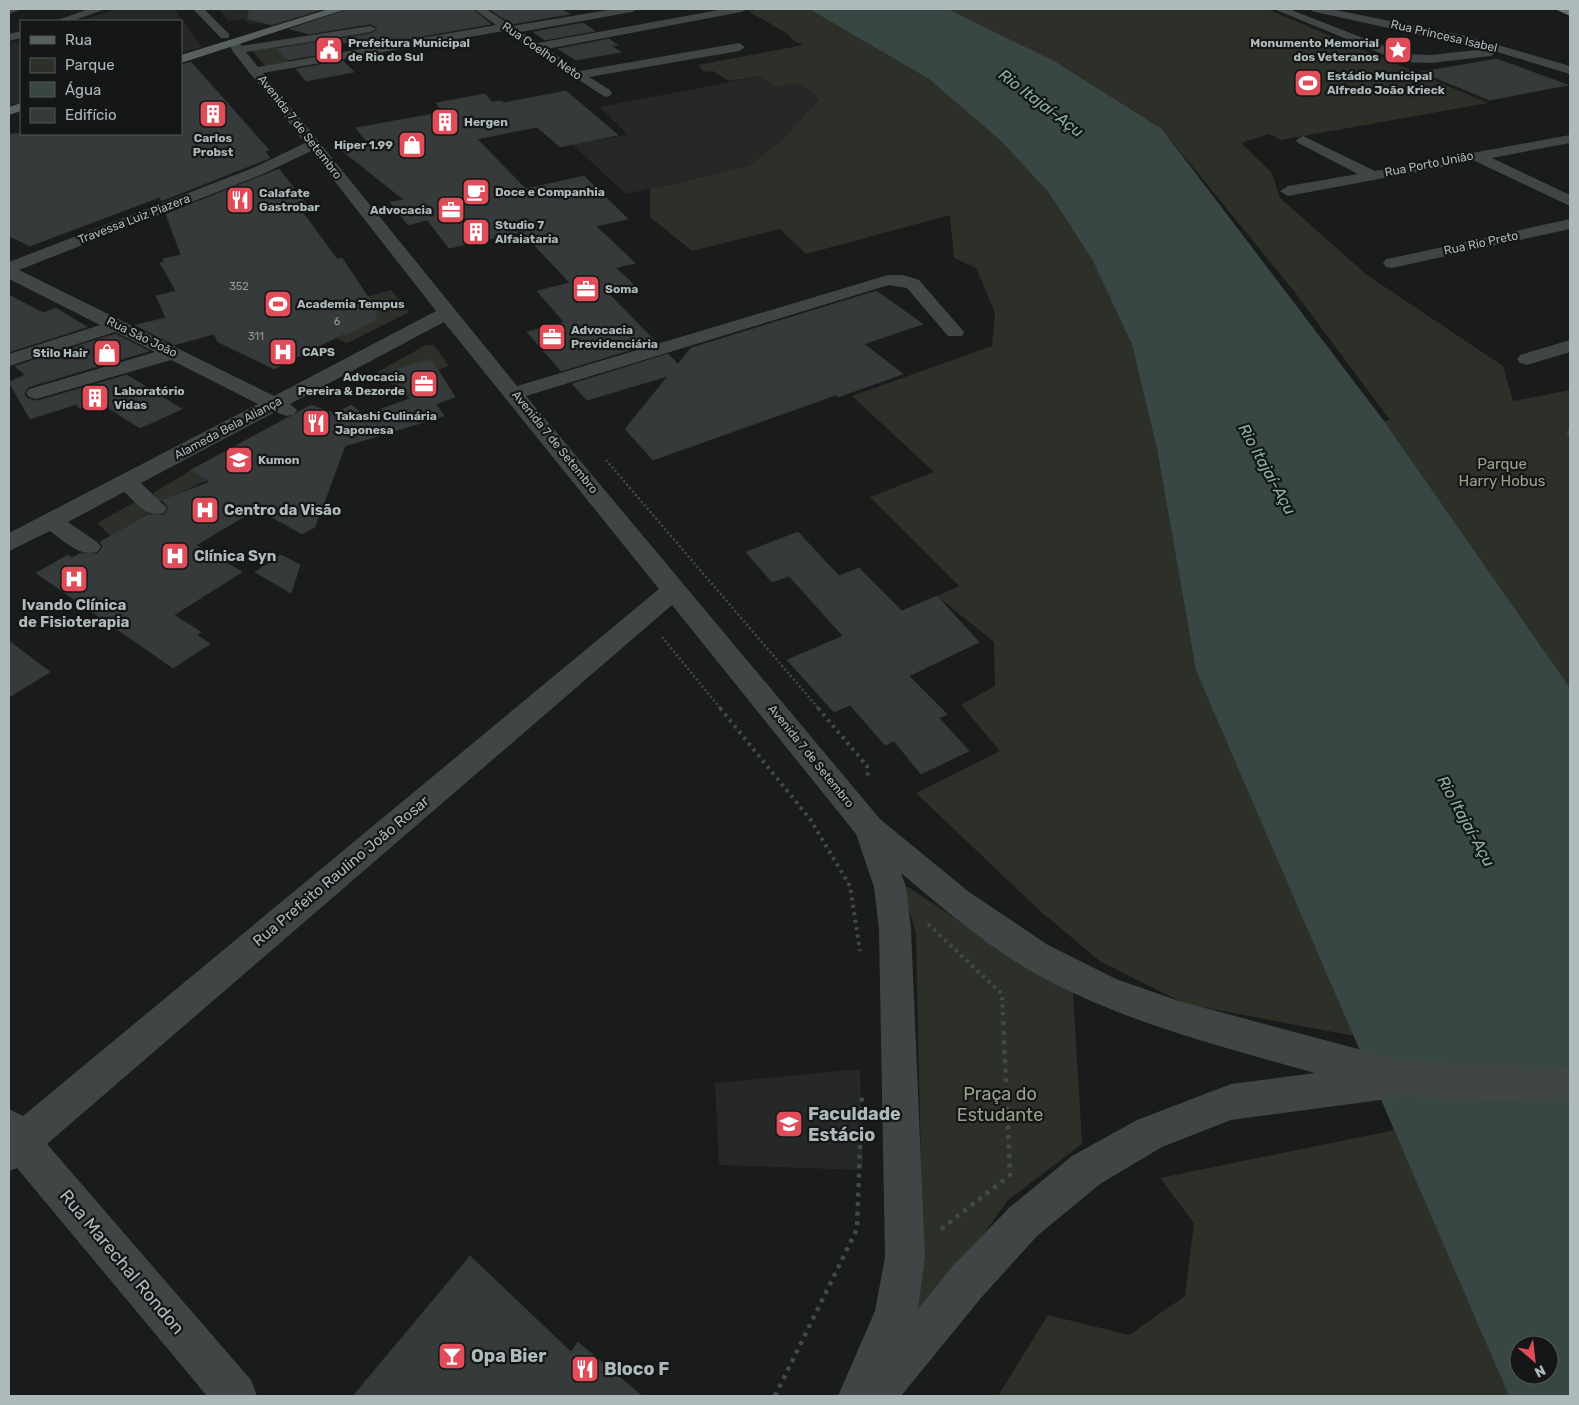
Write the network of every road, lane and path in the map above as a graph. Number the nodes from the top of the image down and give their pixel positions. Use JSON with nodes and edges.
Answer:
{"nodes":[{"id":1,"x":16,"y":9,"type":"edge"},
{"id":2,"x":97,"y":9,"type":"edge"},
{"id":3,"x":198,"y":9,"type":"edge"},
{"id":4,"x":340,"y":9,"type":"edge"},
{"id":5,"x":478,"y":9,"type":"edge"},
{"id":6,"x":632,"y":9,"type":"edge"},
{"id":7,"x":688,"y":9,"type":"edge"},
{"id":8,"x":1280,"y":9,"type":"edge"},
{"id":9,"x":1315,"y":9,"type":"edge"},
{"id":10,"x":1562,"y":9,"type":"edge"},
{"id":11,"x":725,"y":10,"type":"edge"},
{"id":12,"x":9,"y":11,"type":"edge"},
{"id":13,"x":745,"y":12,"type":"edge"},
{"id":14,"x":1570,"y":13,"type":"edge"},
{"id":15,"x":63,"y":20,"type":"edge"},
{"id":16,"x":532,"y":26,"type":"junction"},
{"id":17,"x":370,"y":29,"type":"dead end"},
{"id":18,"x":508,"y":29,"type":"junction"},
{"id":19,"x":232,"y":46,"type":"junction"},
{"id":20,"x":537,"y":47,"type":"junction"},
{"id":21,"x":739,"y":47,"type":"dead end"},
{"id":22,"x":1505,"y":50,"type":"junction"},
{"id":23,"x":200,"y":53,"type":"junction"},
{"id":24,"x":182,"y":59,"type":"edge"},
{"id":25,"x":1570,"y":70,"type":"edge"},
{"id":26,"x":256,"y":71,"type":"junction"},
{"id":27,"x":578,"y":75,"type":"junction"},
{"id":28,"x":605,"y":93,"type":"dead end"},
{"id":29,"x":1570,"y":138,"type":"edge"},
{"id":30,"x":1303,"y":140,"type":"dead end"},
{"id":31,"x":314,"y":144,"type":"junction"},
{"id":32,"x":1474,"y":155,"type":"junction"},
{"id":33,"x":334,"y":169,"type":"junction"},
{"id":34,"x":258,"y":171,"type":"junction"},
{"id":35,"x":1372,"y":175,"type":"junction"},
{"id":36,"x":1288,"y":191,"type":"dead end"},
{"id":37,"x":1570,"y":201,"type":"edge"},
{"id":38,"x":1570,"y":224,"type":"edge"},
{"id":39,"x":1392,"y":263,"type":"dead end"},
{"id":40,"x":9,"y":270,"type":"edge"},
{"id":41,"x":447,"y":313,"type":"junction"},
{"id":42,"x":118,"y":326,"type":"junction"},
{"id":43,"x":955,"y":332,"type":"dead end"},
{"id":44,"x":1570,"y":346,"type":"edge"},
{"id":45,"x":173,"y":353,"type":"junction"},
{"id":46,"x":1527,"y":358,"type":"dead end"},
{"id":47,"x":9,"y":360,"type":"edge"},
{"id":48,"x":36,"y":393,"type":"dead end"},
{"id":49,"x":514,"y":393,"type":"junction"},
{"id":50,"x":275,"y":403,"type":"junction"},
{"id":51,"x":294,"y":414,"type":"dead end"},
{"id":52,"x":1570,"y":430,"type":"edge"},
{"id":53,"x":1570,"y":438,"type":"edge"},
{"id":54,"x":126,"y":482,"type":"junction"},
{"id":55,"x":156,"y":508,"type":"dead end"},
{"id":56,"x":60,"y":516,"type":"junction"},
{"id":57,"x":98,"y":542,"type":"dead end"},
{"id":58,"x":9,"y":543,"type":"edge"},
{"id":59,"x":674,"y":589,"type":"junction"},
{"id":60,"x":658,"y":633,"type":"dead end"},
{"id":61,"x":869,"y":828,"type":"junction"},
{"id":62,"x":890,"y":887,"type":"junction"},
{"id":63,"x":860,"y":953,"type":"dead end"},
{"id":64,"x":1402,"y":1079,"type":"junction"},
{"id":65,"x":1570,"y":1085,"type":"edge"},
{"id":66,"x":862,"y":1090,"type":"dead end"},
{"id":67,"x":13,"y":1141,"type":"edge"},
{"id":68,"x":905,"y":1257,"type":"junction"},
{"id":69,"x":236,"y":1396,"type":"edge"},
{"id":70,"x":775,"y":1396,"type":"edge"},
{"id":71,"x":860,"y":1396,"type":"edge"},
{"id":72,"x":873,"y":1396,"type":"edge"}],
"edges":[{"from":1,"to":12,"type":"street"},
{"from":2,"to":15,"type":"street"},
{"from":3,"to":19,"type":"street","name":"Avenida 7 de Setembro"},
{"from":4,"to":19,"type":"main road"},
{"from":5,"to":18,"type":"street","name":"Rua Coelho Neto"},
{"from":6,"to":16,"type":"street"},
{"from":7,"to":16,"type":"street"},
{"from":8,"to":22,"type":"street"},
{"from":9,"to":22,"type":"street","name":"Rua Princesa Isabel"},
{"from":10,"to":14,"type":"highway"},
{"from":11,"to":13,"type":"street"},
{"from":11,"to":20,"type":"street"},
{"from":16,"to":18,"type":"street"},
{"from":17,"to":19,"type":"street"},
{"from":18,"to":20,"type":"street","name":"Rua Coelho Neto"},
{"from":18,"to":26,"type":"street"},
{"from":19,"to":23,"type":"street"},
{"from":19,"to":23,"type":"main road"},
{"from":19,"to":26,"type":"street","name":"Avenida 7 de Setembro"},
{"from":20,"to":27,"type":"street","name":"Rua Coelho Neto"},
{"from":21,"to":27,"type":"street"},
{"from":22,"to":25,"type":"street","name":"Rua Princesa Isabel"},
{"from":23,"to":24,"type":"main road"},
{"from":26,"to":31,"type":"street","name":"Avenida 7 de Setembro"},
{"from":27,"to":28,"type":"street","name":"Rua Coelho Neto"},
{"from":29,"to":32,"type":"street","name":"Rua Porto União"},
{"from":30,"to":35,"type":"street"},
{"from":31,"to":33,"type":"street","name":"Avenida 7 de Setembro"},
{"from":31,"to":34,"type":"street","name":"Travessa Luiz Piazera"},
{"from":32,"to":35,"type":"street","name":"Rua Porto União"},
{"from":32,"to":37,"type":"street"},
{"from":33,"to":34,"type":"street","name":"Travessa Luiz Piazera"},
{"from":33,"to":41,"type":"street","name":"Avenida 7 de Setembro"},
{"from":34,"to":40,"type":"street","name":"Travessa Luiz Piazera"},
{"from":35,"to":36,"type":"street","name":"Rua Porto União"},
{"from":38,"to":39,"type":"street","name":"Rua Rio Preto"},
{"from":40,"to":42,"type":"street","name":"Rua São João"},
{"from":41,"to":49,"type":"street","name":"Avenida 7 de Setembro"},
{"from":41,"to":50,"type":"street","name":"Alameda Bela Aliança"},
{"from":42,"to":45,"type":"street","name":"Rua São João"},
{"from":42,"to":47,"type":"street"},
{"from":43,"to":49,"type":"street"},
{"from":44,"to":46,"type":"street"},
{"from":45,"to":48,"type":"street"},
{"from":45,"to":50,"type":"street","name":"Rua São João"},
{"from":49,"to":59,"type":"street","name":"Avenida 7 de Setembro"},
{"from":50,"to":51,"type":"street","name":"Rua São João"},
{"from":50,"to":54,"type":"street","name":"Alameda Bela Aliança"},
{"from":52,"to":53,"type":"path"},
{"from":54,"to":55,"type":"street"},
{"from":54,"to":56,"type":"street","name":"Alameda Bela Aliança"},
{"from":56,"to":57,"type":"street"},
{"from":56,"to":58,"type":"street","name":"Alameda Bela Aliança"},
{"from":59,"to":61,"type":"street","name":"Avenida 7 de Setembro"},
{"from":59,"to":67,"type":"street","name":"Rua Prefeito Raulino João Rosar"},
{"from":60,"to":63,"type":"path"},
{"from":61,"to":62,"type":"street"},
{"from":61,"to":64,"type":"street"},
{"from":62,"to":68,"type":"street"},
{"from":62,"to":68,"type":"path"},
{"from":64,"to":65,"type":"street"},
{"from":64,"to":72,"type":"street"},
{"from":66,"to":70,"type":"path"},
{"from":67,"to":69,"type":"street","name":"Rua Marechal Rondon"},
{"from":68,"to":71,"type":"street"}]}
